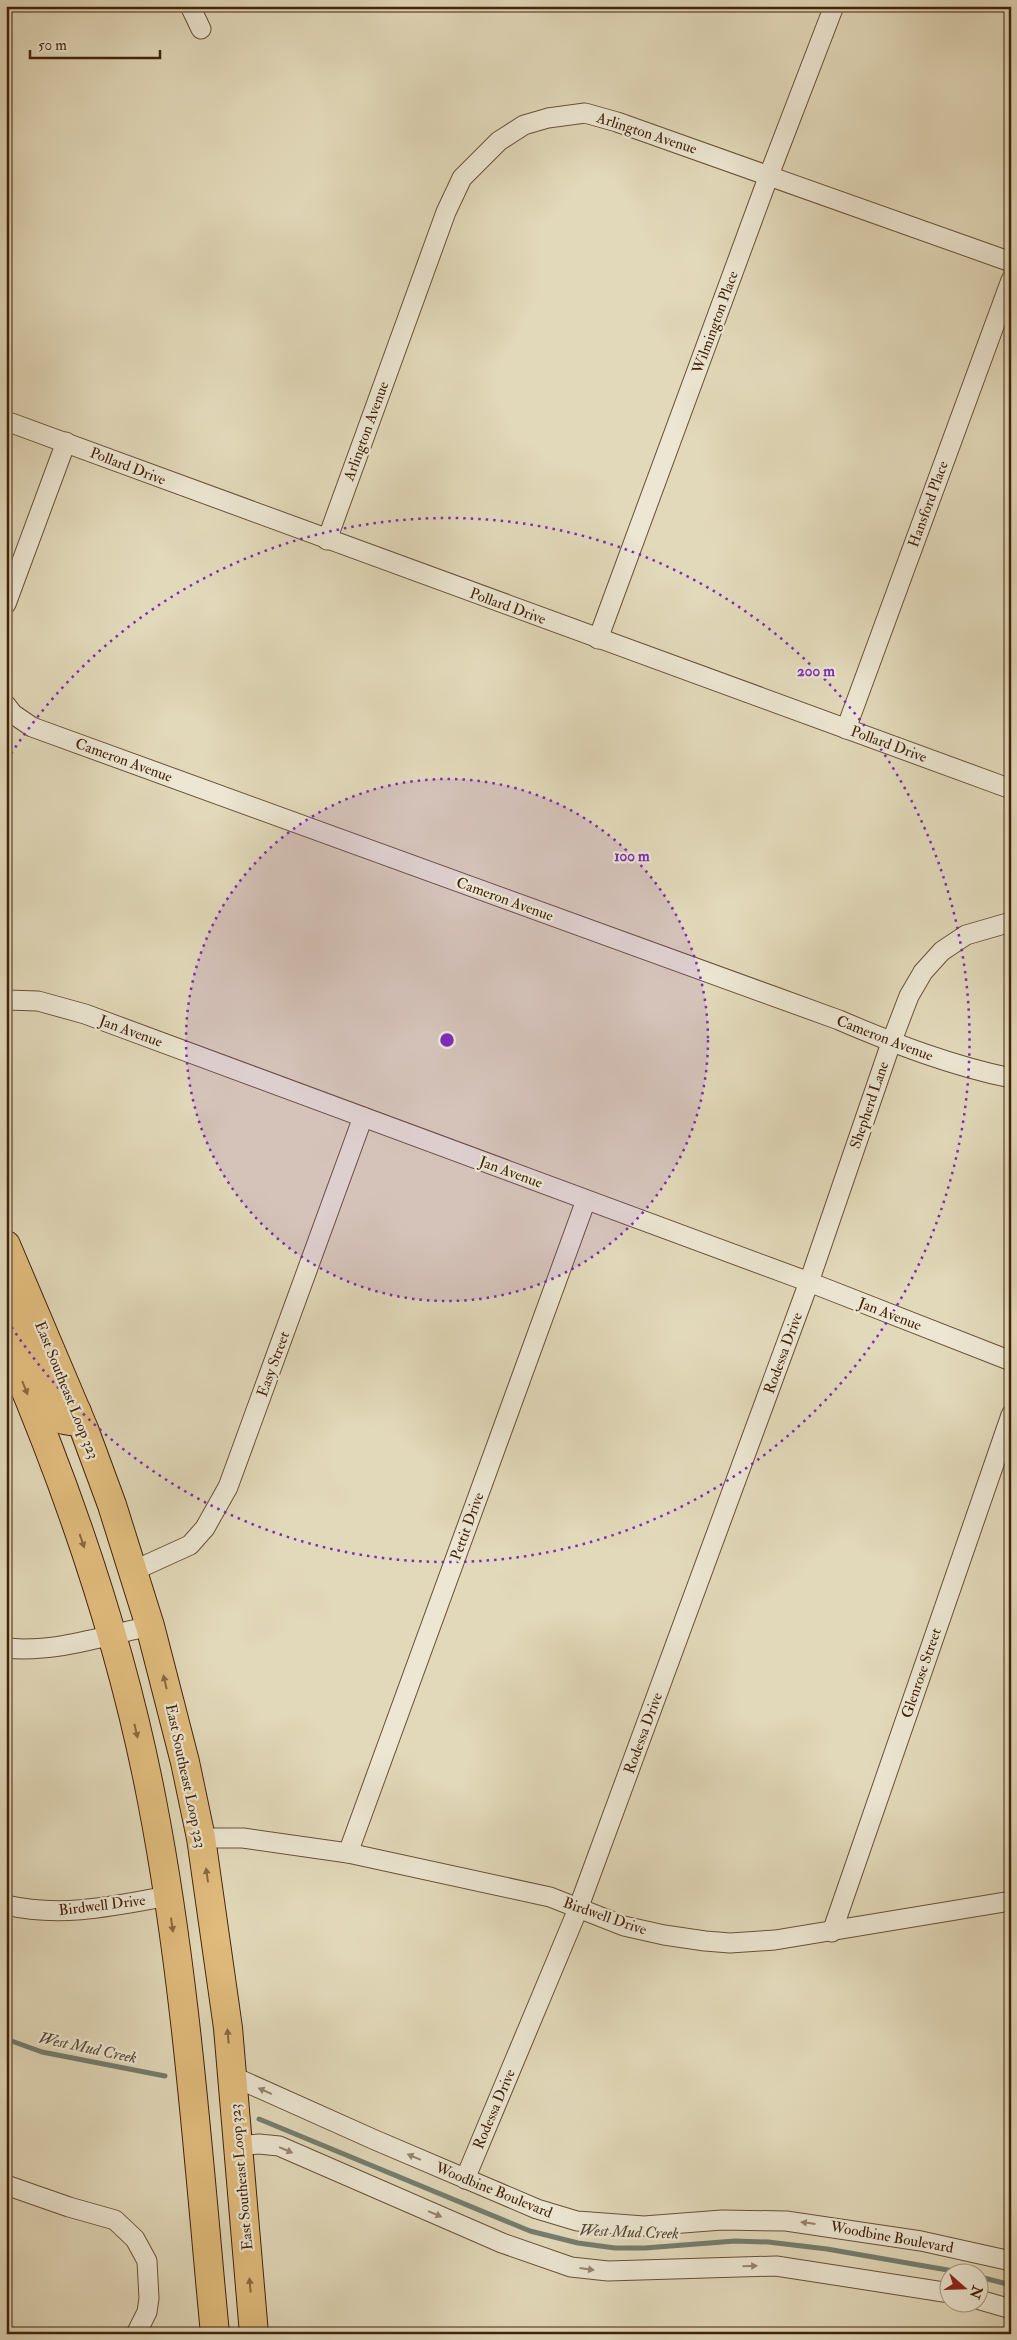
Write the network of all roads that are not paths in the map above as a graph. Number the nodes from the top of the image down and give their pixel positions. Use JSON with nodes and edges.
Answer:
{"nodes":[{"id":1,"x":190,"y":6,"type":"edge"},
{"id":2,"x":834,"y":6,"type":"edge"},
{"id":3,"x":201,"y":29,"type":"dead end"},
{"id":4,"x":770,"y":175,"type":"junction"},
{"id":5,"x":1011,"y":262,"type":"edge"},
{"id":6,"x":1011,"y":280,"type":"edge"},
{"id":7,"x":6,"y":422,"type":"edge"},
{"id":8,"x":66,"y":442,"type":"junction"},
{"id":9,"x":327,"y":540,"type":"junction"},
{"id":10,"x":6,"y":604,"type":"edge"},
{"id":11,"x":598,"y":639,"type":"junction"},
{"id":12,"x":6,"y":705,"type":"edge"},
{"id":13,"x":846,"y":729,"type":"junction"},
{"id":14,"x":1011,"y":789,"type":"edge"},
{"id":15,"x":1011,"y":922,"type":"edge"},
{"id":16,"x":6,"y":1000,"type":"edge"},
{"id":17,"x":890,"y":1043,"type":"junction"},
{"id":18,"x":1011,"y":1078,"type":"edge"},
{"id":19,"x":363,"y":1117,"type":"junction"},
{"id":20,"x":586,"y":1200,"type":"junction"},
{"id":21,"x":6,"y":1245,"type":"edge"},
{"id":22,"x":809,"y":1282,"type":"junction"},
{"id":23,"x":6,"y":1298,"type":"edge"},
{"id":24,"x":6,"y":1344,"type":"edge"},
{"id":25,"x":1011,"y":1361,"type":"edge"},
{"id":26,"x":77,"y":1412,"type":"junction"},
{"id":27,"x":1011,"y":1415,"type":"edge"},
{"id":28,"x":133,"y":1571,"type":"junction"},
{"id":29,"x":150,"y":1626,"type":"junction"},
{"id":30,"x":111,"y":1634,"type":"junction"},
{"id":31,"x":6,"y":1648,"type":"edge"},
{"id":32,"x":201,"y":1838,"type":"junction"},
{"id":33,"x":348,"y":1853,"type":"junction"},
{"id":34,"x":168,"y":1896,"type":"junction"},
{"id":35,"x":1011,"y":1900,"type":"edge"},
{"id":36,"x":6,"y":1904,"type":"edge"},
{"id":37,"x":578,"y":1909,"type":"junction"},
{"id":38,"x":832,"y":1932,"type":"junction"},
{"id":39,"x":232,"y":2076,"type":"junction"},
{"id":40,"x":238,"y":2146,"type":"junction"},
{"id":41,"x":465,"y":2179,"type":"junction"},
{"id":42,"x":6,"y":2185,"type":"edge"},
{"id":43,"x":1011,"y":2260,"type":"edge"},
{"id":44,"x":940,"y":2291,"type":"edge"},
{"id":45,"x":990,"y":2303,"type":"edge"},
{"id":46,"x":1011,"y":2309,"type":"edge"},
{"id":47,"x":136,"y":2334,"type":"edge"},
{"id":48,"x":215,"y":2334,"type":"edge"},
{"id":49,"x":254,"y":2334,"type":"edge"}],
"edges":[{"from":1,"to":3,"type":"street"},
{"from":2,"to":4,"type":"street","name":"Wilmington Place"},
{"from":4,"to":5,"type":"street","name":"Arlington Avenue"},
{"from":4,"to":9,"type":"street","name":"Arlington Avenue"},
{"from":4,"to":11,"type":"street","name":"Wilmington Place"},
{"from":6,"to":13,"type":"street","name":"Hansford Place"},
{"from":7,"to":8,"type":"street","name":"Pollard Drive"},
{"from":8,"to":9,"type":"street","name":"Pollard Drive"},
{"from":8,"to":10,"type":"street"},
{"from":9,"to":11,"type":"street","name":"Pollard Drive"},
{"from":11,"to":13,"type":"street","name":"Pollard Drive"},
{"from":12,"to":17,"type":"street","name":"Cameron Avenue"},
{"from":13,"to":14,"type":"street","name":"Pollard Drive"},
{"from":15,"to":17,"type":"street","name":"Shepherd Lane"},
{"from":16,"to":19,"type":"street","name":"Jan Avenue"},
{"from":17,"to":18,"type":"street","name":"Cameron Avenue"},
{"from":17,"to":22,"type":"street","name":"Shepherd Lane"},
{"from":19,"to":20,"type":"street","name":"Jan Avenue"},
{"from":19,"to":28,"type":"street","name":"Easy Street"},
{"from":20,"to":22,"type":"street","name":"Jan Avenue"},
{"from":20,"to":33,"type":"street","name":"Pettit Drive"},
{"from":21,"to":26,"type":"highway","name":"East Southeast Loop 323"},
{"from":22,"to":25,"type":"street","name":"Jan Avenue"},
{"from":22,"to":37,"type":"street","name":"Rodessa Drive"},
{"from":23,"to":26,"type":"highway"},
{"from":24,"to":30,"type":"highway","one_way":true},
{"from":26,"to":28,"type":"highway","name":"East Southeast Loop 323"},
{"from":27,"to":38,"type":"street","name":"Glenrose Street"},
{"from":28,"to":29,"type":"highway","name":"East Southeast Loop 323"},
{"from":29,"to":30,"type":"street"},
{"from":32,"to":29,"type":"highway","name":"East Southeast Loop 323","one_way":true},
{"from":30,"to":31,"type":"street"},
{"from":30,"to":34,"type":"highway","one_way":true},
{"from":32,"to":33,"type":"street","name":"Birdwell Drive"},
{"from":39,"to":32,"type":"highway","name":"East Southeast Loop 323","one_way":true},
{"from":33,"to":37,"type":"street","name":"Birdwell Drive"},
{"from":34,"to":36,"type":"street","name":"Birdwell Drive"},
{"from":34,"to":48,"type":"highway","one_way":true},
{"from":35,"to":38,"type":"street","name":"Birdwell Drive"},
{"from":37,"to":38,"type":"street","name":"Birdwell Drive"},
{"from":37,"to":41,"type":"street","name":"Rodessa Drive"},
{"from":39,"to":40,"type":"highway","name":"East Southeast Loop 323"},
{"from":41,"to":39,"type":"street","name":"Woodbine Boulevard","one_way":true},
{"from":40,"to":44,"type":"street","one_way":true},
{"from":49,"to":40,"type":"highway","name":"East Southeast Loop 323","one_way":true},
{"from":43,"to":41,"type":"street","name":"Woodbine Boulevard","one_way":true},
{"from":42,"to":47,"type":"street"},
{"from":45,"to":46,"type":"street"}]}
